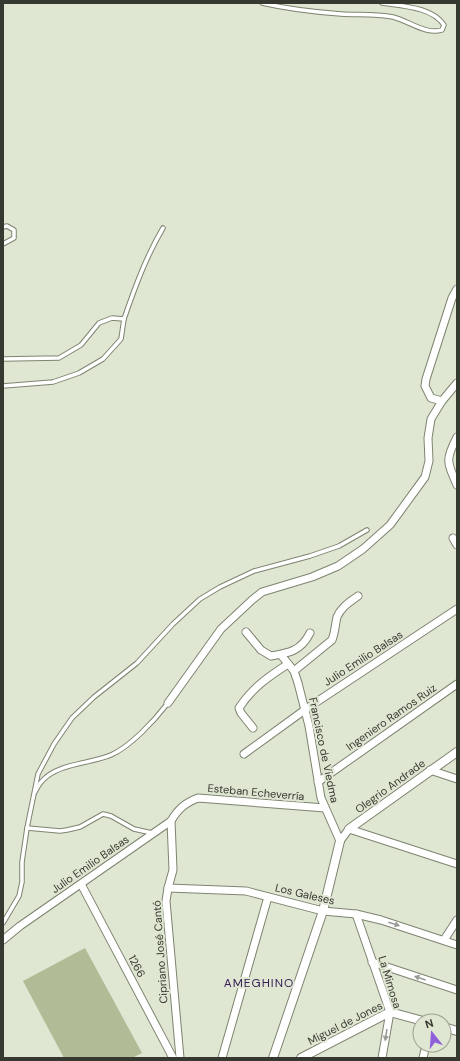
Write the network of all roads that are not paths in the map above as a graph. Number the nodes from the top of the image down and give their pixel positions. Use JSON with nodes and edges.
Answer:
{"nodes":[{"id":1,"x":262,"y":3,"type":"edge"},
{"id":2,"x":382,"y":3,"type":"edge"},
{"id":3,"x":3,"y":227,"type":"edge"},
{"id":4,"x":163,"y":228,"type":"dead end"},
{"id":5,"x":3,"y":244,"type":"edge"},
{"id":6,"x":457,"y":289,"type":"edge"},
{"id":7,"x":124,"y":319,"type":"junction"},
{"id":8,"x":3,"y":359,"type":"edge"},
{"id":9,"x":457,"y":383,"type":"edge"},
{"id":10,"x":3,"y":386,"type":"edge"},
{"id":11,"x":442,"y":401,"type":"junction"},
{"id":12,"x":457,"y":437,"type":"edge"},
{"id":13,"x":457,"y":485,"type":"edge"},
{"id":14,"x":367,"y":530,"type":"dead end"},
{"id":15,"x":453,"y":538,"type":"dead end"},
{"id":16,"x":457,"y":545,"type":"edge"},
{"id":17,"x":358,"y":596,"type":"dead end"},
{"id":18,"x":457,"y":609,"type":"edge"},
{"id":19,"x":246,"y":632,"type":"dead end"},
{"id":20,"x":310,"y":633,"type":"dead end"},
{"id":21,"x":281,"y":654,"type":"junction"},
{"id":22,"x":288,"y":664,"type":"junction"},
{"id":23,"x":294,"y":671,"type":"junction"},
{"id":24,"x":457,"y":684,"type":"edge"},
{"id":25,"x":168,"y":703,"type":"joint"},
{"id":26,"x":306,"y":709,"type":"junction"},
{"id":27,"x":253,"y":728,"type":"dead end"},
{"id":28,"x":457,"y":752,"type":"edge"},
{"id":29,"x":244,"y":754,"type":"dead end"},
{"id":30,"x":430,"y":770,"type":"junction"},
{"id":31,"x":457,"y":779,"type":"edge"},
{"id":32,"x":318,"y":782,"type":"junction"},
{"id":33,"x":33,"y":796,"type":"junction"},
{"id":34,"x":187,"y":803,"type":"joint"},
{"id":35,"x":325,"y":808,"type":"junction"},
{"id":36,"x":171,"y":821,"type":"junction"},
{"id":37,"x":27,"y":828,"type":"junction"},
{"id":38,"x":349,"y":829,"type":"junction"},
{"id":39,"x":153,"y":833,"type":"junction"},
{"id":40,"x":340,"y":841,"type":"junction"},
{"id":41,"x":457,"y":864,"type":"edge"},
{"id":42,"x":81,"y":884,"type":"junction"},
{"id":43,"x":168,"y":888,"type":"junction"},
{"id":44,"x":268,"y":897,"type":"junction"},
{"id":45,"x":323,"y":911,"type":"junction"},
{"id":46,"x":356,"y":914,"type":"junction"},
{"id":47,"x":457,"y":920,"type":"edge"},
{"id":48,"x":3,"y":923,"type":"edge"},
{"id":49,"x":3,"y":940,"type":"edge"},
{"id":50,"x":444,"y":940,"type":"junction"},
{"id":51,"x":457,"y":945,"type":"edge"},
{"id":52,"x":372,"y":962,"type":"junction"},
{"id":53,"x":457,"y":990,"type":"edge"},
{"id":54,"x":390,"y":1012,"type":"junction"},
{"id":55,"x":412,"y":1018,"type":"edge"},
{"id":56,"x":173,"y":1058,"type":"edge"},
{"id":57,"x":180,"y":1058,"type":"edge"},
{"id":58,"x":222,"y":1058,"type":"edge"},
{"id":59,"x":273,"y":1058,"type":"edge"},
{"id":60,"x":301,"y":1058,"type":"edge"},
{"id":61,"x":382,"y":1058,"type":"edge"}],
"edges":[{"from":1,"to":2,"type":"lane"},
{"from":3,"to":5,"type":"lane"},
{"from":4,"to":7,"type":"lane"},
{"from":6,"to":11,"type":"street"},
{"from":7,"to":8,"type":"lane"},
{"from":7,"to":10,"type":"lane"},
{"from":9,"to":11,"type":"street"},
{"from":11,"to":25,"type":"street"},
{"from":12,"to":13,"type":"street"},
{"from":14,"to":33,"type":"lane"},
{"from":15,"to":16,"type":"street"},
{"from":17,"to":23,"type":"street"},
{"from":18,"to":26,"type":"street","name":"Julio Emilio Balsas"},
{"from":19,"to":21,"type":"street"},
{"from":20,"to":21,"type":"street"},
{"from":21,"to":22,"type":"street","name":"Francisco de Viedma"},
{"from":22,"to":23,"type":"street","name":"Francisco de Viedma"},
{"from":22,"to":27,"type":"street"},
{"from":23,"to":26,"type":"street","name":"Francisco de Viedma"},
{"from":24,"to":32,"type":"street","name":"Ingeniero Ramos Ruiz"},
{"from":25,"to":33,"type":"lane"},
{"from":26,"to":29,"type":"street","name":"Julio Emilio Balsas"},
{"from":26,"to":32,"type":"street","name":"Francisco de Viedma"},
{"from":28,"to":30,"type":"street","name":"Olegrio Andrade"},
{"from":30,"to":31,"type":"street"},
{"from":30,"to":38,"type":"street","name":"Olegrio Andrade"},
{"from":32,"to":35,"type":"street","name":"Francisco de Viedma"},
{"from":33,"to":37,"type":"lane"},
{"from":34,"to":35,"type":"street","name":"Esteban Echeverría"},
{"from":34,"to":36,"type":"street","name":"Julio Emilio Balsas"},
{"from":35,"to":40,"type":"street","name":"Francisco de Viedma"},
{"from":36,"to":39,"type":"street","name":"Julio Emilio Balsas"},
{"from":36,"to":43,"type":"street","name":"Cipriano José Cantó"},
{"from":37,"to":39,"type":"lane"},
{"from":37,"to":48,"type":"lane"},
{"from":38,"to":40,"type":"street","name":"Olegrio Andrade"},
{"from":38,"to":41,"type":"street"},
{"from":39,"to":42,"type":"street","name":"Julio Emilio Balsas"},
{"from":40,"to":45,"type":"street"},
{"from":42,"to":49,"type":"street","name":"Julio Emilio Balsas"},
{"from":42,"to":56,"type":"street","name":"1266"},
{"from":43,"to":44,"type":"street","name":"Los Galeses"},
{"from":43,"to":57,"type":"street","name":"Cipriano José Cantó"},
{"from":44,"to":45,"type":"street","name":"Los Galeses"},
{"from":44,"to":58,"type":"street"},
{"from":45,"to":46,"type":"street","name":"Los Galeses"},
{"from":45,"to":59,"type":"street"},
{"from":46,"to":50,"type":"street","name":"Los Galeses","one_way":true},
{"from":46,"to":52,"type":"street","name":"La Mimosa"},
{"from":47,"to":50,"type":"street"},
{"from":50,"to":51,"type":"street","name":"Los Galeses"},
{"from":53,"to":52,"type":"street","one_way":true},
{"from":52,"to":54,"type":"street","name":"La Mimosa"},
{"from":54,"to":55,"type":"street","name":"Miguel de Jones"},
{"from":54,"to":60,"type":"street","name":"Miguel de Jones"},
{"from":54,"to":61,"type":"street","name":"La Mimosa","one_way":true}]}
